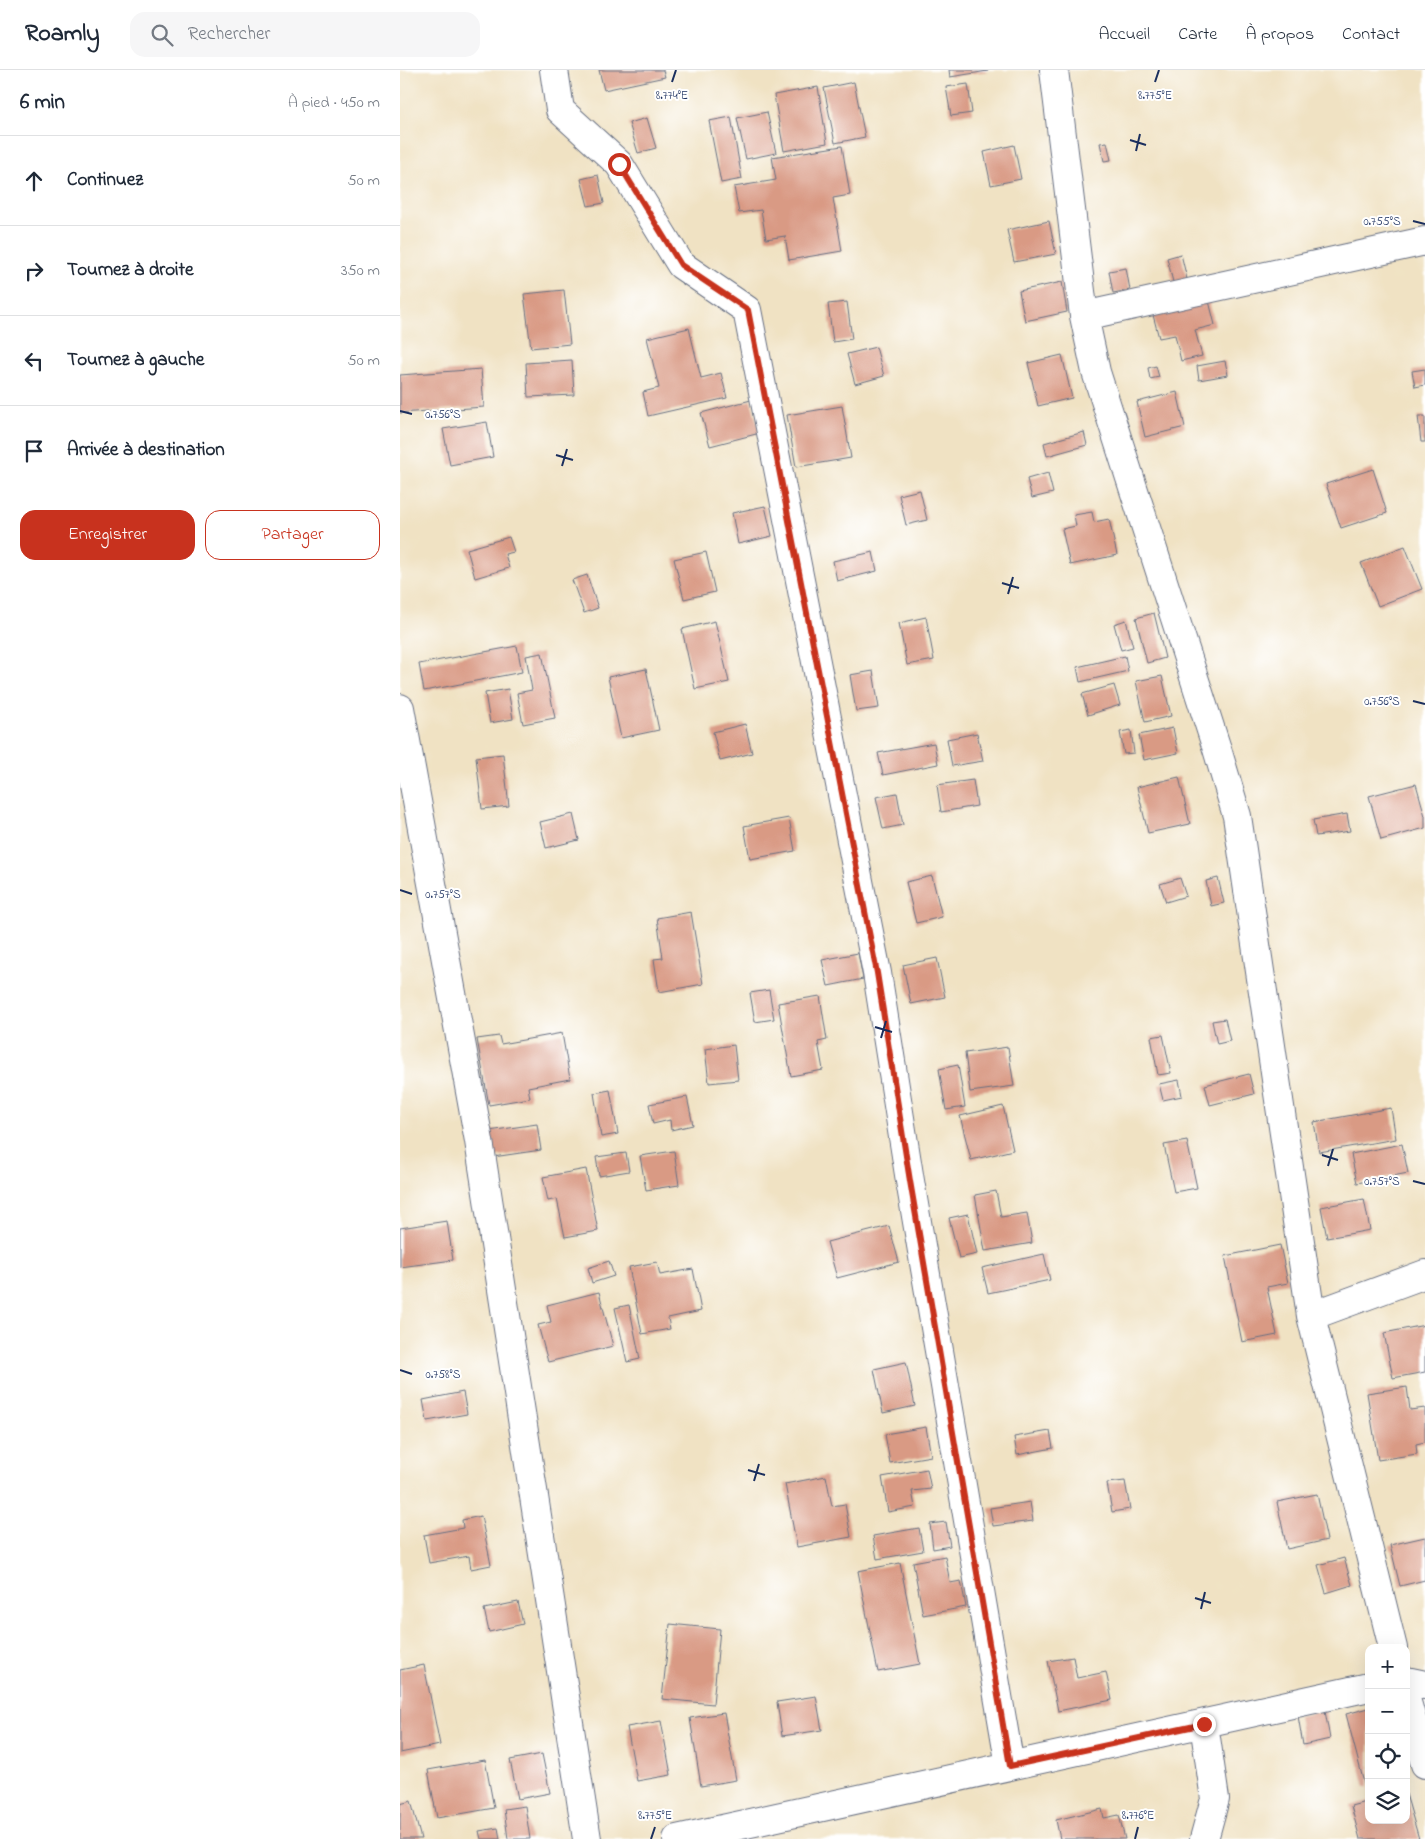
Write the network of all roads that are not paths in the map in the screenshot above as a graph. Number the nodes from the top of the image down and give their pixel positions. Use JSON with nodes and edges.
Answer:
{"nodes":[{"id":1,"x":554,"y":70,"type":"edge"},
{"id":2,"x":1054,"y":70,"type":"edge"},
{"id":3,"x":1425,"y":241,"type":"edge"},
{"id":4,"x":1084,"y":316,"type":"junction"},
{"id":5,"x":400,"y":708,"type":"edge"},
{"id":6,"x":1425,"y":1274,"type":"edge"},
{"id":7,"x":1311,"y":1316,"type":"junction"},
{"id":8,"x":1392,"y":1644,"type":"edge"},
{"id":9,"x":1410,"y":1682,"type":"edge"},
{"id":10,"x":1425,"y":1685,"type":"edge"},
{"id":11,"x":1365,"y":1688,"type":"edge"},
{"id":12,"x":1410,"y":1713,"type":"edge"},
{"id":13,"x":1204,"y":1724,"type":"junction"},
{"id":14,"x":1425,"y":1764,"type":"edge"},
{"id":15,"x":1010,"y":1766,"type":"junction"},
{"id":16,"x":588,"y":1839,"type":"edge"},
{"id":17,"x":677,"y":1839,"type":"edge"},
{"id":18,"x":1204,"y":1839,"type":"edge"}],
"edges":[{"from":1,"to":15,"type":"street"},
{"from":2,"to":4,"type":"street"},
{"from":3,"to":4,"type":"street"},
{"from":4,"to":7,"type":"street"},
{"from":5,"to":16,"type":"street"},
{"from":6,"to":7,"type":"street"},
{"from":7,"to":8,"type":"street"},
{"from":9,"to":10,"type":"street"},
{"from":11,"to":13,"type":"street"},
{"from":12,"to":14,"type":"street"},
{"from":13,"to":15,"type":"street"},
{"from":13,"to":18,"type":"street"},
{"from":15,"to":17,"type":"street"}]}
